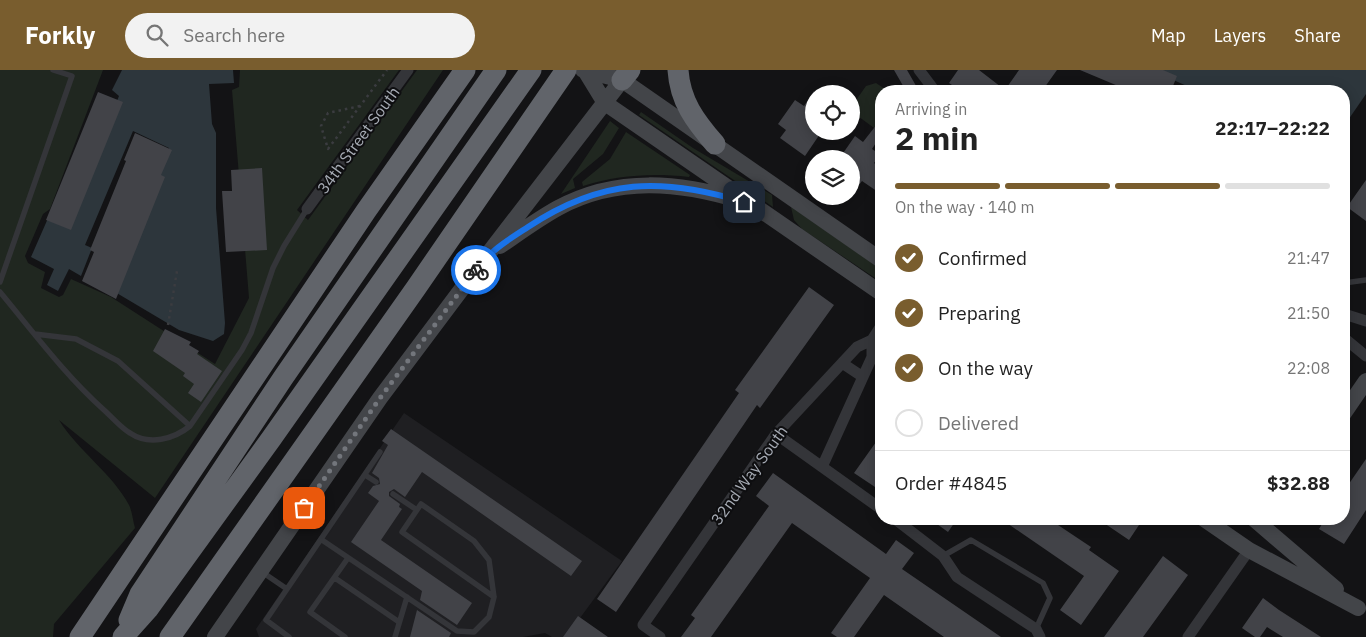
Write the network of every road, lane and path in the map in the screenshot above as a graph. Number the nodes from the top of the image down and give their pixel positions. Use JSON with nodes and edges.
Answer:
{"nodes":[{"id":1,"x":53,"y":70,"type":"edge"},
{"id":2,"x":387,"y":70,"type":"edge"},
{"id":3,"x":408,"y":70,"type":"edge"},
{"id":4,"x":465,"y":70,"type":"edge"},
{"id":5,"x":496,"y":70,"type":"edge"},
{"id":6,"x":678,"y":70,"type":"edge"},
{"id":7,"x":919,"y":70,"type":"edge"},
{"id":8,"x":578,"y":71,"type":"edge"},
{"id":9,"x":527,"y":75,"type":"edge"},
{"id":10,"x":626,"y":75,"type":"edge"},
{"id":11,"x":930,"y":85,"type":"edge"},
{"id":12,"x":604,"y":103,"type":"junction"},
{"id":13,"x":360,"y":106,"type":"junction"},
{"id":14,"x":715,"y":144,"type":"junction"},
{"id":15,"x":784,"y":192,"type":"junction"},
{"id":16,"x":307,"y":209,"type":"joint"},
{"id":17,"x":763,"y":210,"type":"junction"},
{"id":18,"x":786,"y":226,"type":"junction"},
{"id":19,"x":488,"y":254,"type":"junction"},
{"id":20,"x":875,"y":256,"type":"edge"},
{"id":21,"x":177,"y":272,"type":"dead end"},
{"id":22,"x":1366,"y":280,"type":"edge"},
{"id":23,"x":1350,"y":281,"type":"edge"},
{"id":24,"x":0,"y":282,"type":"edge"},
{"id":25,"x":875,"y":289,"type":"edge"},
{"id":26,"x":0,"y":292,"type":"edge"},
{"id":27,"x":1350,"y":316,"type":"edge"},
{"id":28,"x":1366,"y":320,"type":"edge"},
{"id":29,"x":168,"y":325,"type":"dead end"},
{"id":30,"x":34,"y":334,"type":"junction"},
{"id":31,"x":875,"y":335,"type":"edge"},
{"id":32,"x":872,"y":340,"type":"junction"},
{"id":33,"x":1350,"y":343,"type":"edge"},
{"id":34,"x":1366,"y":356,"type":"edge"},
{"id":35,"x":842,"y":363,"type":"junction"},
{"id":36,"x":863,"y":377,"type":"junction"},
{"id":37,"x":1366,"y":381,"type":"edge"},
{"id":38,"x":1350,"y":404,"type":"edge"},
{"id":39,"x":190,"y":426,"type":"junction"},
{"id":40,"x":776,"y":434,"type":"junction"},
{"id":41,"x":380,"y":452,"type":"dead end"},
{"id":42,"x":822,"y":467,"type":"junction"},
{"id":43,"x":365,"y":475,"type":"junction"},
{"id":44,"x":376,"y":482,"type":"dead end"},
{"id":45,"x":393,"y":494,"type":"dead end"},
{"id":46,"x":875,"y":505,"type":"edge"},
{"id":47,"x":417,"y":510,"type":"junction"},
{"id":48,"x":907,"y":525,"type":"edge"},
{"id":49,"x":1213,"y":525,"type":"edge"},
{"id":50,"x":1261,"y":525,"type":"edge"},
{"id":51,"x":1267,"y":525,"type":"edge"},
{"id":52,"x":322,"y":540,"type":"junction"},
{"id":53,"x":1249,"y":550,"type":"junction"},
{"id":54,"x":942,"y":556,"type":"junction"},
{"id":55,"x":348,"y":558,"type":"junction"},
{"id":56,"x":261,"y":571,"type":"junction"},
{"id":57,"x":335,"y":578,"type":"junction"},
{"id":58,"x":287,"y":590,"type":"junction"},
{"id":59,"x":494,"y":596,"type":"junction"},
{"id":60,"x":407,"y":597,"type":"junction"},
{"id":61,"x":1362,"y":611,"type":"edge"},
{"id":62,"x":399,"y":622,"type":"junction"},
{"id":63,"x":1038,"y":633,"type":"edge"},
{"id":64,"x":80,"y":637,"type":"edge"},
{"id":65,"x":122,"y":637,"type":"edge"},
{"id":66,"x":170,"y":637,"type":"edge"},
{"id":67,"x":215,"y":637,"type":"edge"},
{"id":68,"x":288,"y":637,"type":"edge"},
{"id":69,"x":345,"y":637,"type":"edge"},
{"id":70,"x":395,"y":637,"type":"edge"},
{"id":71,"x":660,"y":637,"type":"edge"},
{"id":72,"x":1188,"y":637,"type":"edge"}],
"edges":[{"from":1,"to":24,"type":"lane"},
{"from":2,"to":13,"type":"path"},
{"from":3,"to":16,"type":"street","name":"34th Street South"},
{"from":4,"to":64,"type":"highway"},
{"from":5,"to":65,"type":"highway"},
{"from":6,"to":14,"type":"highway"},
{"from":7,"to":11,"type":"street"},
{"from":8,"to":10,"type":"street"},
{"from":8,"to":12,"type":"street"},
{"from":8,"to":66,"type":"highway"},
{"from":9,"to":65,"type":"highway"},
{"from":10,"to":12,"type":"street"},
{"from":10,"to":14,"type":"street"},
{"from":12,"to":17,"type":"street"},
{"from":12,"to":19,"type":"street"},
{"from":13,"to":13,"type":"path"},
{"from":14,"to":15,"type":"street"},
{"from":15,"to":18,"type":"street"},
{"from":15,"to":20,"type":"street"},
{"from":16,"to":39,"type":"lane"},
{"from":17,"to":18,"type":"street"},
{"from":17,"to":19,"type":"street"},
{"from":18,"to":25,"type":"street"},
{"from":19,"to":56,"type":"street"},
{"from":21,"to":29,"type":"path"},
{"from":22,"to":23,"type":"lane"},
{"from":26,"to":30,"type":"lane"},
{"from":27,"to":28,"type":"street"},
{"from":30,"to":39,"type":"lane"},
{"from":30,"to":39,"type":"lane"},
{"from":31,"to":32,"type":"street","name":"32nd Way South"},
{"from":32,"to":35,"type":"street","name":"32nd Way South"},
{"from":32,"to":36,"type":"street","name":"32nd Way South"},
{"from":33,"to":34,"type":"street"},
{"from":35,"to":36,"type":"street"},
{"from":35,"to":40,"type":"street","name":"32nd Way South"},
{"from":36,"to":42,"type":"street","name":"32nd Way South"},
{"from":37,"to":38,"type":"street"},
{"from":40,"to":42,"type":"street"},
{"from":40,"to":71,"type":"street","name":"32nd Way South"},
{"from":41,"to":43,"type":"lane"},
{"from":42,"to":46,"type":"street"},
{"from":43,"to":44,"type":"lane"},
{"from":43,"to":52,"type":"lane"},
{"from":45,"to":47,"type":"lane"},
{"from":47,"to":59,"type":"lane"},
{"from":47,"to":59,"type":"lane"},
{"from":48,"to":54,"type":"street"},
{"from":49,"to":53,"type":"street"},
{"from":50,"to":53,"type":"street"},
{"from":51,"to":61,"type":"street"},
{"from":52,"to":55,"type":"lane"},
{"from":52,"to":58,"type":"lane"},
{"from":53,"to":61,"type":"street"},
{"from":53,"to":72,"type":"street"},
{"from":54,"to":63,"type":"street"},
{"from":54,"to":63,"type":"lane"},
{"from":55,"to":57,"type":"lane"},
{"from":55,"to":60,"type":"lane"},
{"from":56,"to":58,"type":"lane"},
{"from":56,"to":67,"type":"street"},
{"from":57,"to":62,"type":"lane"},
{"from":57,"to":69,"type":"lane"},
{"from":58,"to":68,"type":"lane"},
{"from":59,"to":60,"type":"lane"},
{"from":60,"to":62,"type":"lane"},
{"from":62,"to":70,"type":"lane"}]}
